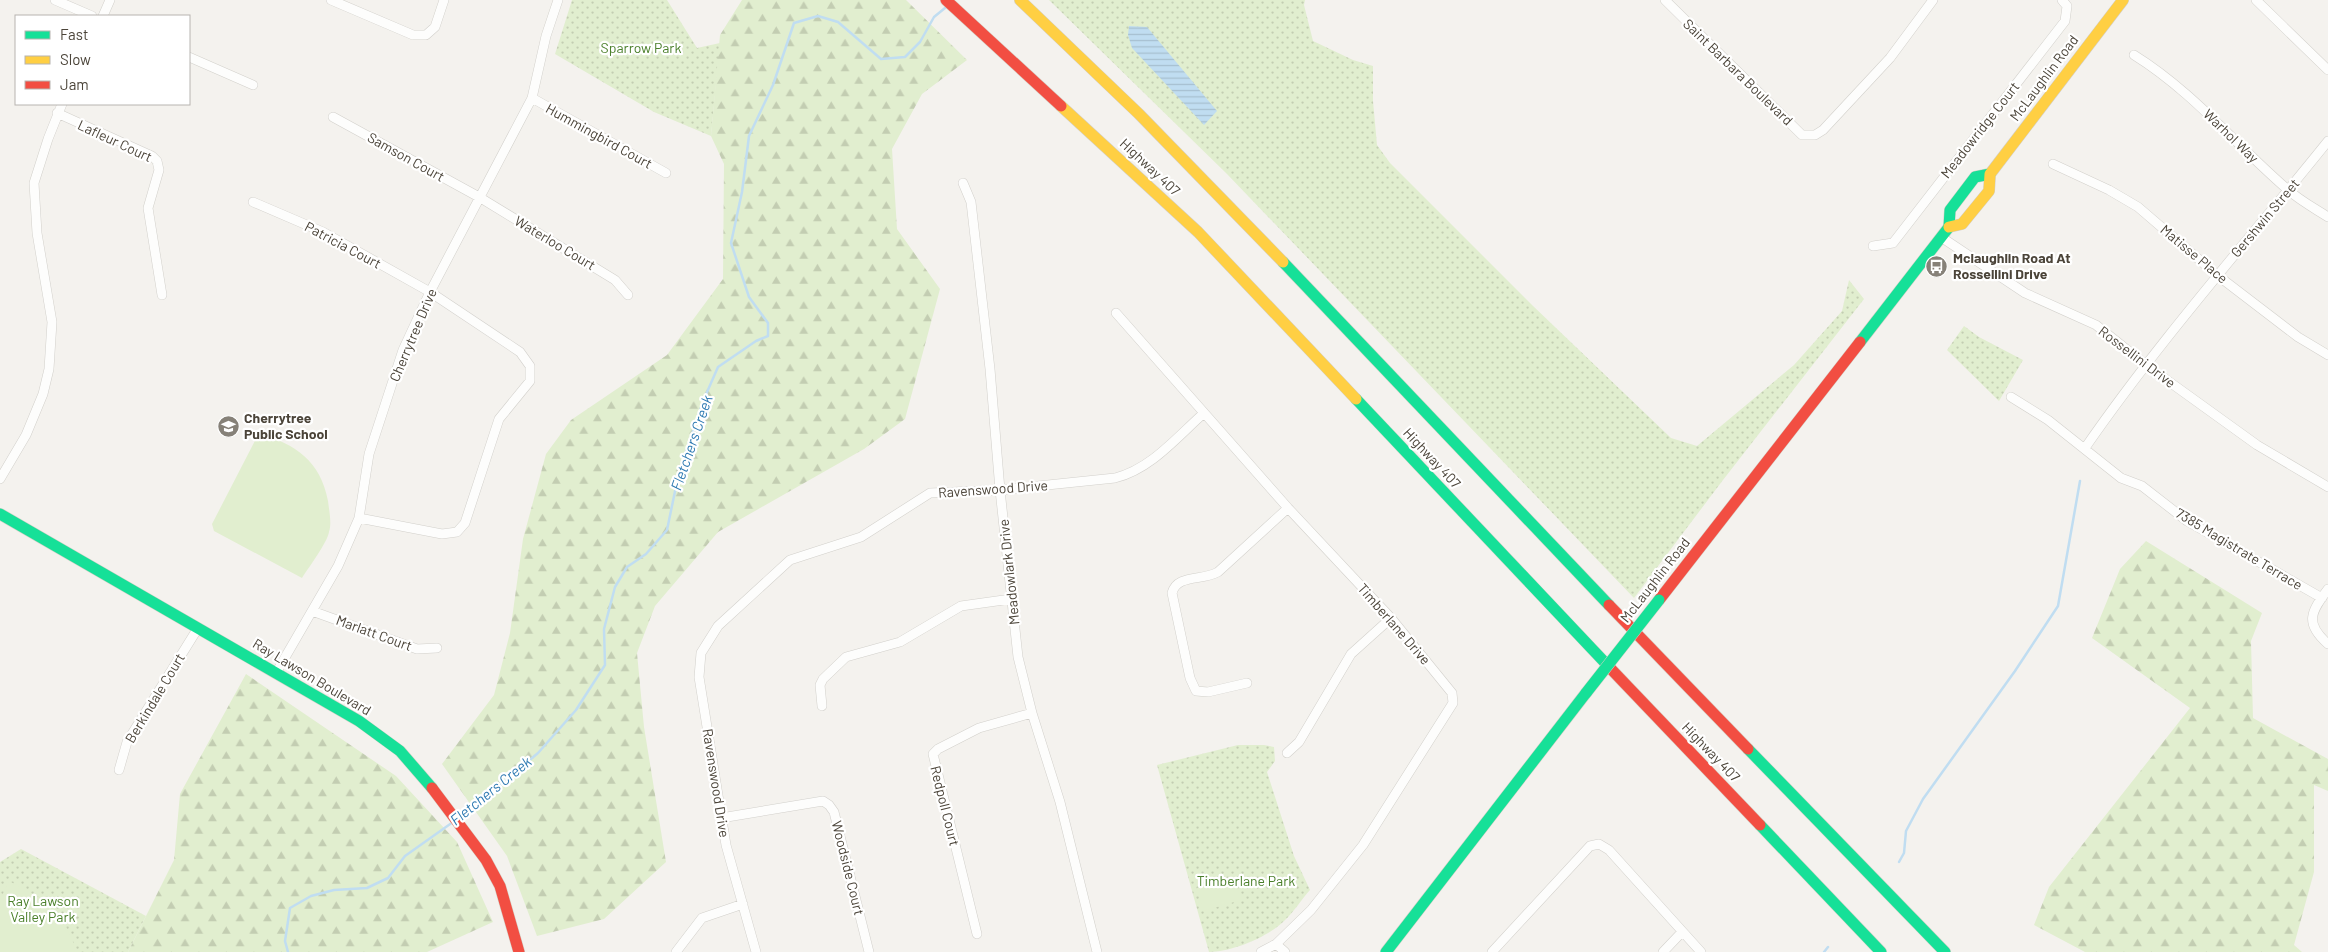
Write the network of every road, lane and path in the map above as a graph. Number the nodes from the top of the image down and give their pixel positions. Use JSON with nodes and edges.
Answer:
{"nodes":[{"id":1,"x":55,"y":0,"type":"edge"},
{"id":2,"x":110,"y":0,"type":"edge"},
{"id":3,"x":331,"y":0,"type":"edge"},
{"id":4,"x":444,"y":0,"type":"edge"},
{"id":5,"x":558,"y":0,"type":"edge"},
{"id":6,"x":946,"y":0,"type":"edge"},
{"id":7,"x":1020,"y":0,"type":"edge"},
{"id":8,"x":1664,"y":0,"type":"edge"},
{"id":9,"x":1933,"y":0,"type":"edge"},
{"id":10,"x":2062,"y":0,"type":"edge"},
{"id":11,"x":2124,"y":0,"type":"edge"},
{"id":12,"x":2256,"y":0,"type":"edge"},
{"id":13,"x":90,"y":15,"type":"edge"},
{"id":14,"x":103,"y":15,"type":"edge"},
{"id":15,"x":2134,"y":55,"type":"dead end"},
{"id":16,"x":190,"y":57,"type":"edge"},
{"id":17,"x":2328,"y":70,"type":"edge"},
{"id":18,"x":253,"y":84,"type":"dead end"},
{"id":19,"x":532,"y":98,"type":"junction"},
{"id":20,"x":61,"y":105,"type":"edge"},
{"id":21,"x":57,"y":113,"type":"junction"},
{"id":22,"x":333,"y":117,"type":"dead end"},
{"id":23,"x":2328,"y":141,"type":"edge"},
{"id":24,"x":2054,"y":164,"type":"dead end"},
{"id":25,"x":666,"y":173,"type":"dead end"},
{"id":26,"x":1990,"y":174,"type":"junction"},
{"id":27,"x":964,"y":183,"type":"dead end"},
{"id":28,"x":2288,"y":191,"type":"junction"},
{"id":29,"x":479,"y":197,"type":"junction"},
{"id":30,"x":253,"y":202,"type":"dead end"},
{"id":31,"x":2328,"y":217,"type":"edge"},
{"id":32,"x":1949,"y":227,"type":"junction"},
{"id":33,"x":1941,"y":237,"type":"junction"},
{"id":34,"x":1873,"y":246,"type":"dead end"},
{"id":35,"x":2217,"y":275,"type":"junction"},
{"id":36,"x":430,"y":292,"type":"junction"},
{"id":37,"x":162,"y":295,"type":"dead end"},
{"id":38,"x":628,"y":295,"type":"dead end"},
{"id":39,"x":1116,"y":313,"type":"dead end"},
{"id":40,"x":2328,"y":355,"type":"edge"},
{"id":41,"x":2146,"y":365,"type":"junction"},
{"id":42,"x":2011,"y":397,"type":"dead end"},
{"id":43,"x":1204,"y":413,"type":"junction"},
{"id":44,"x":2085,"y":448,"type":"junction"},
{"id":45,"x":0,"y":479,"type":"edge"},
{"id":46,"x":2328,"y":487,"type":"edge"},
{"id":47,"x":1000,"y":490,"type":"junction"},
{"id":48,"x":1288,"y":508,"type":"junction"},
{"id":49,"x":0,"y":514,"type":"edge"},
{"id":50,"x":359,"y":518,"type":"junction"},
{"id":51,"x":2328,"y":589,"type":"edge"},
{"id":52,"x":2322,"y":598,"type":"junction"},
{"id":53,"x":1011,"y":599,"type":"junction"},
{"id":54,"x":312,"y":611,"type":"junction"},
{"id":55,"x":1391,"y":618,"type":"junction"},
{"id":56,"x":198,"y":628,"type":"junction"},
{"id":57,"x":2328,"y":644,"type":"edge"},
{"id":58,"x":437,"y":648,"type":"dead end"},
{"id":59,"x":276,"y":672,"type":"junction"},
{"id":60,"x":1248,"y":683,"type":"dead end"},
{"id":61,"x":822,"y":706,"type":"dead end"},
{"id":62,"x":1032,"y":713,"type":"junction"},
{"id":63,"x":1288,"y":754,"type":"dead end"},
{"id":64,"x":119,"y":770,"type":"dead end"},
{"id":65,"x":721,"y":818,"type":"junction"},
{"id":66,"x":743,"y":904,"type":"junction"},
{"id":67,"x":1918,"y":924,"type":"junction"},
{"id":68,"x":1682,"y":932,"type":"junction"},
{"id":69,"x":977,"y":934,"type":"dead end"},
{"id":70,"x":1276,"y":944,"type":"junction"},
{"id":71,"x":519,"y":952,"type":"edge"},
{"id":72,"x":676,"y":952,"type":"edge"},
{"id":73,"x":756,"y":952,"type":"edge"},
{"id":74,"x":869,"y":952,"type":"edge"},
{"id":75,"x":1097,"y":952,"type":"edge"},
{"id":76,"x":1261,"y":952,"type":"edge"},
{"id":77,"x":1285,"y":952,"type":"edge"},
{"id":78,"x":1386,"y":952,"type":"edge"},
{"id":79,"x":1492,"y":952,"type":"edge"},
{"id":80,"x":1663,"y":952,"type":"edge"},
{"id":81,"x":1701,"y":952,"type":"edge"},
{"id":82,"x":1881,"y":952,"type":"edge"},
{"id":83,"x":1945,"y":952,"type":"edge"},
{"id":84,"x":1958,"y":952,"type":"edge"}],
"edges":[{"from":1,"to":13,"type":"street"},
{"from":2,"to":14,"type":"street"},
{"from":3,"to":4,"type":"street"},
{"from":5,"to":19,"type":"street","name":"Cherrytree Drive"},
{"from":6,"to":82,"type":"main road","name":"Highway 407"},
{"from":7,"to":67,"type":"main road","name":"Highway 407"},
{"from":8,"to":9,"type":"street","name":"Saint Barbara Boulevard"},
{"from":10,"to":34,"type":"street","name":"Meadowridge Court"},
{"from":11,"to":26,"type":"main road","name":"McLaughlin Road"},
{"from":12,"to":17,"type":"street"},
{"from":15,"to":28,"type":"street","name":"Warhol Way"},
{"from":16,"to":18,"type":"street"},
{"from":19,"to":25,"type":"street","name":"Hummingbird Court"},
{"from":19,"to":29,"type":"street","name":"Cherrytree Drive"},
{"from":20,"to":21,"type":"street"},
{"from":21,"to":37,"type":"street","name":"Lafleur Court"},
{"from":21,"to":45,"type":"street"},
{"from":22,"to":29,"type":"street","name":"Samson Court"},
{"from":23,"to":28,"type":"street","name":"Gershwin Street"},
{"from":24,"to":35,"type":"street","name":"Matisse Place"},
{"from":26,"to":32,"type":"main road","name":"McLaughlin Road"},
{"from":26,"to":32,"type":"main road","name":"McLaughlin Road"},
{"from":27,"to":47,"type":"street","name":"Meadowlark Drive"},
{"from":28,"to":31,"type":"street","name":"Warhol Way"},
{"from":28,"to":35,"type":"street","name":"Gershwin Street"},
{"from":29,"to":36,"type":"street","name":"Cherrytree Drive"},
{"from":29,"to":38,"type":"street","name":"Waterloo Court"},
{"from":30,"to":36,"type":"street","name":"Patricia Court"},
{"from":32,"to":33,"type":"main road","name":"McLaughlin Road"},
{"from":33,"to":41,"type":"street","name":"Rossellini Drive"},
{"from":33,"to":78,"type":"main road","name":"McLaughlin Road","bridge":true},
{"from":35,"to":40,"type":"street","name":"Matisse Place"},
{"from":35,"to":41,"type":"street","name":"Gershwin Street"},
{"from":36,"to":50,"type":"street","name":"Cherrytree Drive"},
{"from":36,"to":50,"type":"street","name":"Patricia Court"},
{"from":39,"to":43,"type":"street","name":"Timberlane Drive"},
{"from":41,"to":44,"type":"street"},
{"from":41,"to":46,"type":"street","name":"Rossellini Drive"},
{"from":42,"to":44,"type":"street","name":"7385 Magistrate Terrace"},
{"from":43,"to":47,"type":"street","name":"Ravenswood Drive"},
{"from":43,"to":48,"type":"street","name":"Timberlane Drive"},
{"from":44,"to":52,"type":"street","name":"7385 Magistrate Terrace"},
{"from":47,"to":53,"type":"street","name":"Meadowlark Drive"},
{"from":47,"to":65,"type":"street","name":"Ravenswood Drive"},
{"from":48,"to":55,"type":"street","name":"Timberlane Drive"},
{"from":48,"to":60,"type":"street"},
{"from":49,"to":56,"type":"main road","name":"Ray Lawson Boulevard"},
{"from":50,"to":54,"type":"street","name":"Cherrytree Drive"},
{"from":51,"to":52,"type":"street"},
{"from":52,"to":57,"type":"street"},
{"from":53,"to":61,"type":"street"},
{"from":53,"to":62,"type":"street","name":"Meadowlark Drive"},
{"from":54,"to":58,"type":"street","name":"Marlatt Court"},
{"from":54,"to":59,"type":"street","name":"Cherrytree Drive"},
{"from":55,"to":63,"type":"street"},
{"from":55,"to":70,"type":"street","name":"Timberlane Drive"},
{"from":56,"to":59,"type":"main road","name":"Ray Lawson Boulevard"},
{"from":56,"to":64,"type":"street","name":"Berkindale Court"},
{"from":59,"to":71,"type":"main road","name":"Ray Lawson Boulevard"},
{"from":62,"to":69,"type":"street","name":"Redpoll Court"},
{"from":62,"to":75,"type":"street","name":"Meadowlark Drive"},
{"from":65,"to":66,"type":"street","name":"Ravenswood Drive"},
{"from":65,"to":74,"type":"street","name":"Woodside Court"},
{"from":66,"to":72,"type":"street"},
{"from":66,"to":73,"type":"street","name":"Ravenswood Drive"},
{"from":67,"to":83,"type":"main road","name":"Highway 407"},
{"from":67,"to":84,"type":"main road"},
{"from":68,"to":79,"type":"street"},
{"from":68,"to":80,"type":"street"},
{"from":68,"to":81,"type":"street"},
{"from":70,"to":76,"type":"street","name":"Timberlane Drive"},
{"from":70,"to":77,"type":"street"}]}
